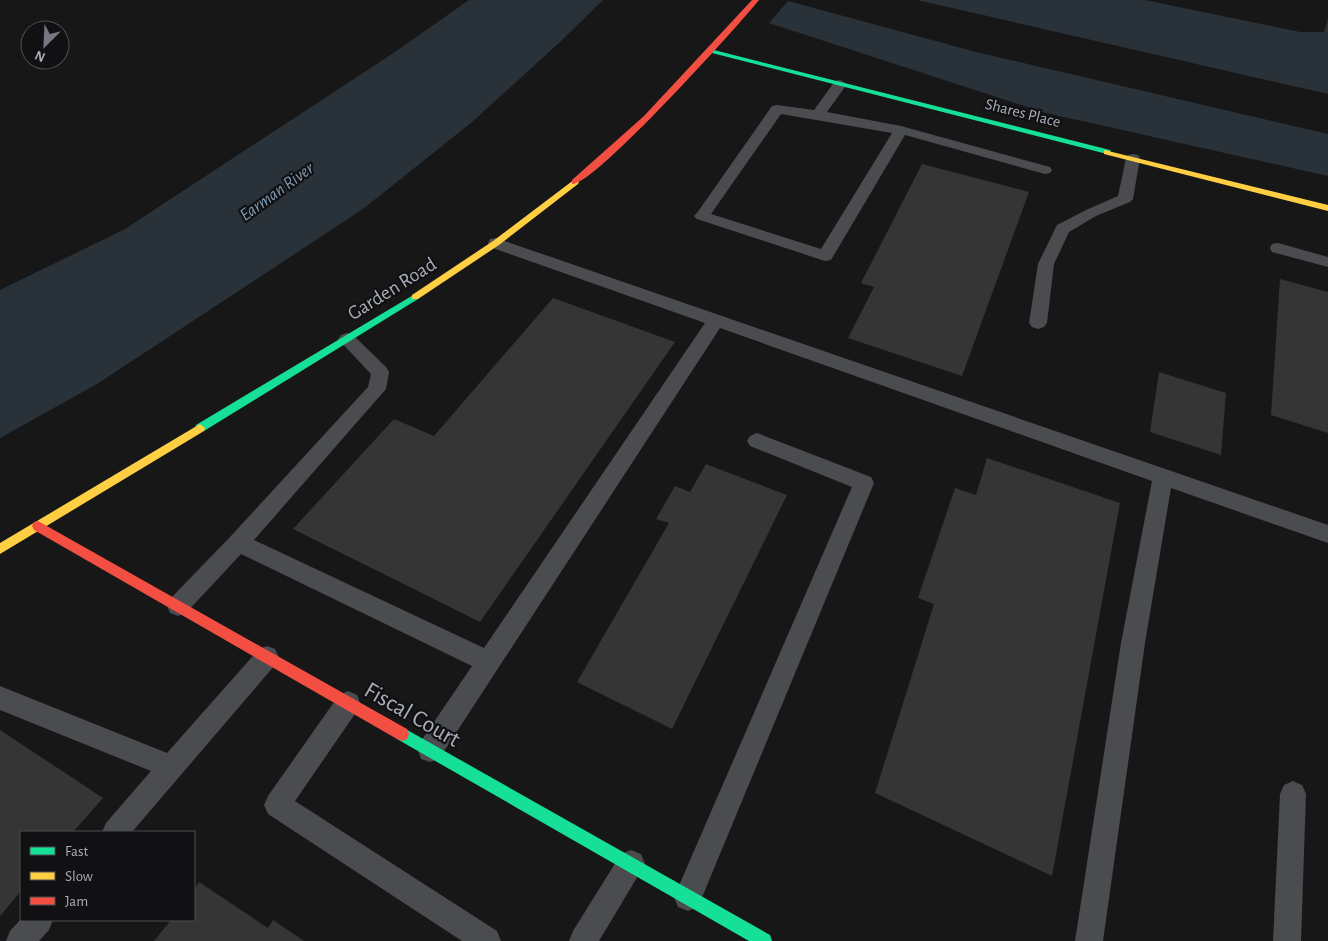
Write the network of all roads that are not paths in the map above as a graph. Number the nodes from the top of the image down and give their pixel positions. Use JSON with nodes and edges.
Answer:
{"nodes":[{"id":1,"x":756,"y":0,"type":"edge"},
{"id":2,"x":710,"y":51,"type":"junction"},
{"id":3,"x":840,"y":84,"type":"junction"},
{"id":4,"x":818,"y":115,"type":"junction"},
{"id":5,"x":901,"y":130,"type":"junction"},
{"id":6,"x":1133,"y":158,"type":"junction"},
{"id":7,"x":1045,"y":170,"type":"dead end"},
{"id":8,"x":1328,"y":208,"type":"edge"},
{"id":9,"x":496,"y":243,"type":"junction"},
{"id":10,"x":1278,"y":248,"type":"dead end"},
{"id":11,"x":1328,"y":262,"type":"edge"},
{"id":12,"x":716,"y":320,"type":"junction"},
{"id":13,"x":1038,"y":323,"type":"dead end"},
{"id":14,"x":347,"y":339,"type":"junction"},
{"id":15,"x":757,"y":441,"type":"dead end"},
{"id":16,"x":1163,"y":477,"type":"junction"},
{"id":17,"x":38,"y":526,"type":"junction"},
{"id":18,"x":1328,"y":534,"type":"edge"},
{"id":19,"x":238,"y":543,"type":"junction"},
{"id":20,"x":0,"y":549,"type":"edge"},
{"id":21,"x":178,"y":606,"type":"junction"},
{"id":22,"x":267,"y":657,"type":"junction"},
{"id":23,"x":488,"y":662,"type":"junction"},
{"id":24,"x":0,"y":698,"type":"edge"},
{"id":25,"x":348,"y":703,"type":"junction"},
{"id":26,"x":430,"y":750,"type":"junction"},
{"id":27,"x":171,"y":767,"type":"junction"},
{"id":28,"x":1293,"y":794,"type":"dead end"},
{"id":29,"x":116,"y":831,"type":"edge"},
{"id":30,"x":631,"y":864,"type":"junction"},
{"id":31,"x":688,"y":898,"type":"junction"},
{"id":32,"x":38,"y":921,"type":"edge"},
{"id":33,"x":20,"y":941,"type":"edge"},
{"id":34,"x":487,"y":941,"type":"edge"},
{"id":35,"x":583,"y":941,"type":"edge"},
{"id":36,"x":764,"y":941,"type":"edge"},
{"id":37,"x":1089,"y":941,"type":"edge"},
{"id":38,"x":1287,"y":941,"type":"edge"}],
"edges":[{"from":1,"to":2,"type":"street","name":"Garden Road"},
{"from":2,"to":3,"type":"street","name":"Shares Place"},
{"from":2,"to":9,"type":"street","name":"Garden Road"},
{"from":3,"to":4,"type":"lane"},
{"from":3,"to":6,"type":"street","name":"Shares Place"},
{"from":4,"to":5,"type":"lane"},
{"from":4,"to":5,"type":"lane"},
{"from":5,"to":7,"type":"lane"},
{"from":6,"to":8,"type":"street","name":"Shares Place"},
{"from":6,"to":13,"type":"lane"},
{"from":9,"to":12,"type":"lane"},
{"from":9,"to":14,"type":"street","name":"Garden Road"},
{"from":10,"to":11,"type":"lane"},
{"from":12,"to":16,"type":"lane"},
{"from":12,"to":23,"type":"lane"},
{"from":14,"to":17,"type":"street","name":"Garden Road"},
{"from":14,"to":19,"type":"lane"},
{"from":15,"to":31,"type":"lane"},
{"from":16,"to":18,"type":"lane"},
{"from":16,"to":37,"type":"lane"},
{"from":17,"to":20,"type":"street","name":"Garden Road"},
{"from":17,"to":21,"type":"street","name":"Fiscal Court"},
{"from":19,"to":21,"type":"lane"},
{"from":19,"to":23,"type":"lane"},
{"from":21,"to":22,"type":"street","name":"Fiscal Court"},
{"from":22,"to":25,"type":"street","name":"Fiscal Court"},
{"from":22,"to":27,"type":"lane"},
{"from":23,"to":26,"type":"lane"},
{"from":24,"to":27,"type":"lane"},
{"from":25,"to":26,"type":"street","name":"Fiscal Court"},
{"from":25,"to":34,"type":"lane"},
{"from":26,"to":30,"type":"street","name":"Fiscal Court"},
{"from":27,"to":29,"type":"lane"},
{"from":28,"to":38,"type":"lane"},
{"from":30,"to":31,"type":"street","name":"Fiscal Court"},
{"from":30,"to":35,"type":"lane"},
{"from":31,"to":36,"type":"street","name":"Fiscal Court"},
{"from":32,"to":33,"type":"lane"}]}
